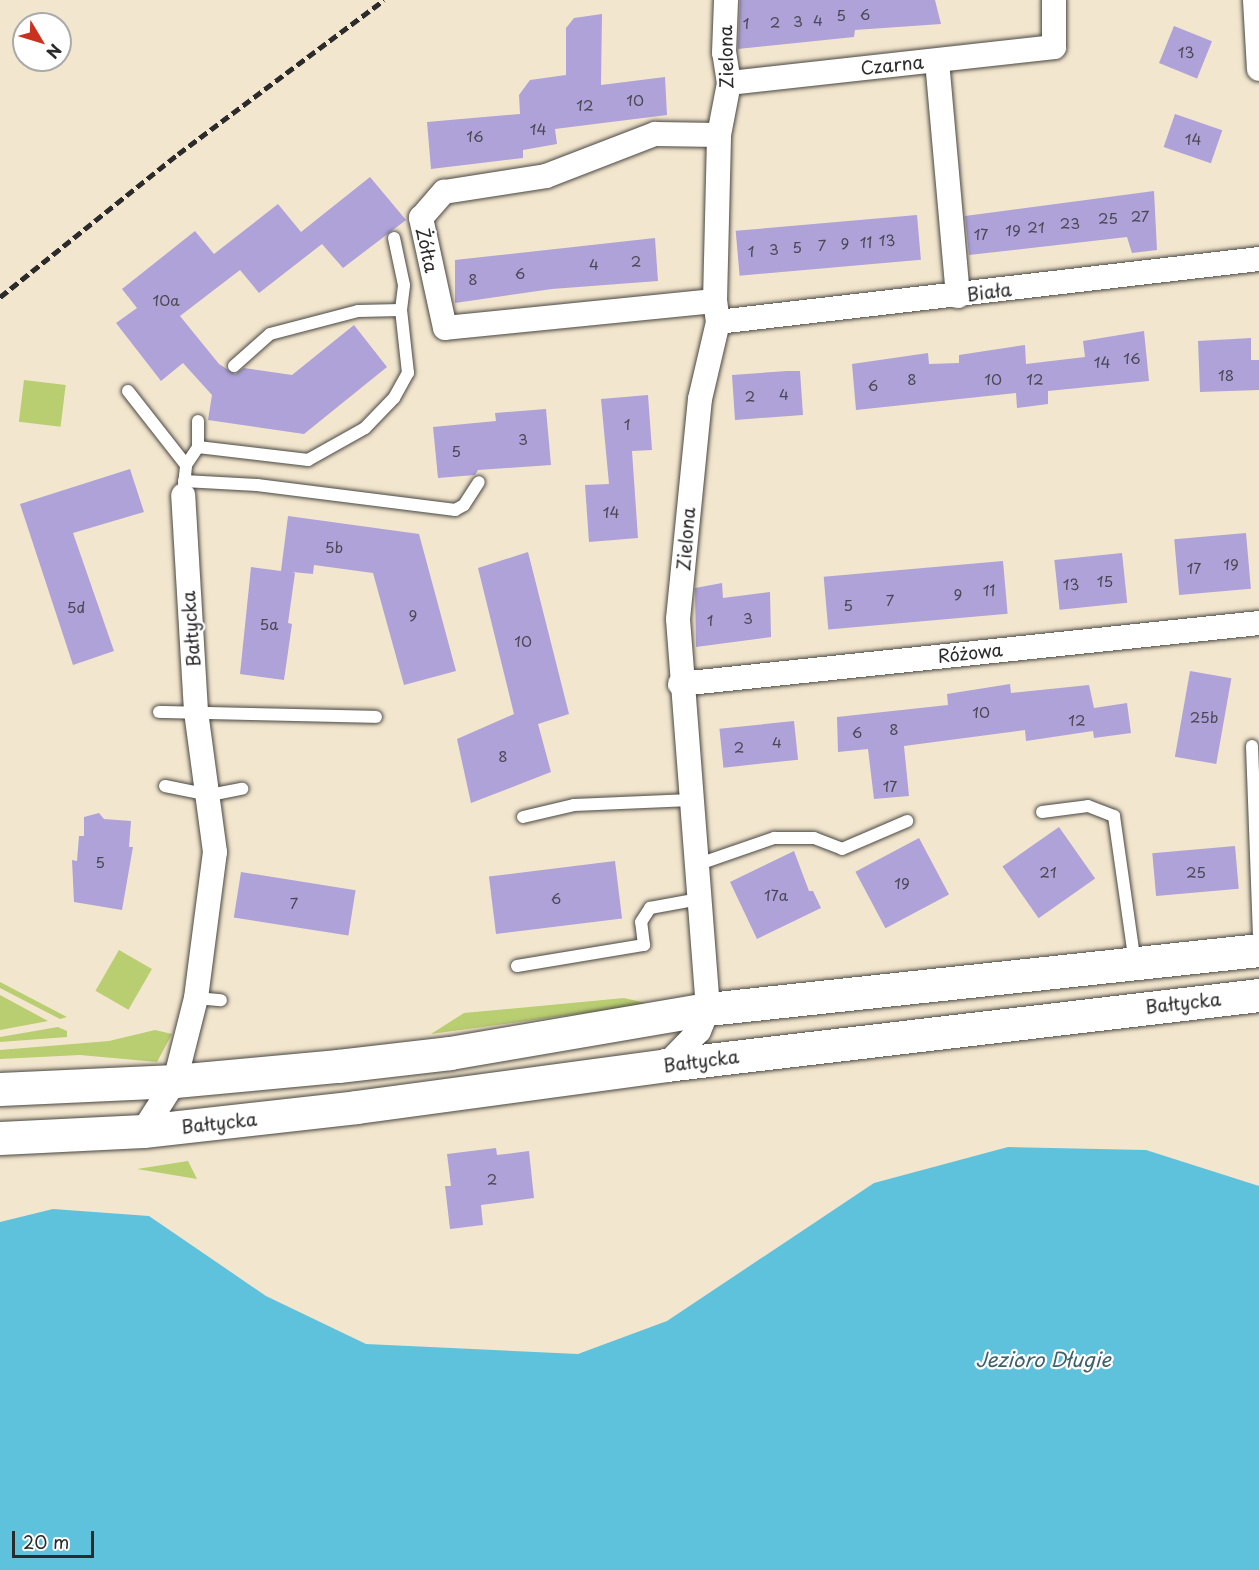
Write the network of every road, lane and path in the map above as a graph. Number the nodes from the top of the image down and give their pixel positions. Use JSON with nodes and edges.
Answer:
{"nodes":[{"id":1,"x":726,"y":0,"type":"edge"},
{"id":2,"x":1054,"y":0,"type":"edge"},
{"id":3,"x":1255,"y":0,"type":"edge"},
{"id":4,"x":937,"y":61,"type":"junction"},
{"id":5,"x":1259,"y":69,"type":"edge"},
{"id":6,"x":729,"y":82,"type":"junction"},
{"id":7,"x":719,"y":135,"type":"junction"},
{"id":8,"x":394,"y":238,"type":"dead end"},
{"id":9,"x":1259,"y":259,"type":"edge"},
{"id":10,"x":958,"y":296,"type":"junction"},
{"id":11,"x":401,"y":310,"type":"junction"},
{"id":12,"x":716,"y":312,"type":"junction"},
{"id":13,"x":234,"y":366,"type":"dead end"},
{"id":14,"x":128,"y":391,"type":"dead end"},
{"id":15,"x":198,"y":421,"type":"dead end"},
{"id":16,"x":198,"y":447,"type":"junction"},
{"id":17,"x":186,"y":465,"type":"junction"},
{"id":18,"x":479,"y":482,"type":"dead end"},
{"id":19,"x":184,"y":488,"type":"junction"},
{"id":20,"x":1259,"y":623,"type":"edge"},
{"id":21,"x":680,"y":684,"type":"junction"},
{"id":22,"x":196,"y":711,"type":"junction"},
{"id":23,"x":159,"y":712,"type":"dead end"},
{"id":24,"x":376,"y":717,"type":"dead end"},
{"id":25,"x":1252,"y":746,"type":"dead end"},
{"id":26,"x":165,"y":786,"type":"dead end"},
{"id":27,"x":242,"y":789,"type":"dead end"},
{"id":28,"x":210,"y":795,"type":"junction"},
{"id":29,"x":691,"y":800,"type":"junction"},
{"id":30,"x":1041,"y":812,"type":"dead end"},
{"id":31,"x":524,"y":818,"type":"dead end"},
{"id":32,"x":907,"y":821,"type":"dead end"},
{"id":33,"x":696,"y":865,"type":"junction"},
{"id":34,"x":699,"y":899,"type":"junction"},
{"id":35,"x":1259,"y":934,"type":"edge"},
{"id":36,"x":1259,"y":950,"type":"edge"},
{"id":37,"x":1136,"y":965,"type":"junction"},
{"id":38,"x":517,"y":966,"type":"dead end"},
{"id":39,"x":1259,"y":995,"type":"edge"},
{"id":40,"x":196,"y":998,"type":"junction"},
{"id":41,"x":221,"y":1000,"type":"dead end"},
{"id":42,"x":708,"y":1009,"type":"junction"},
{"id":43,"x":666,"y":1065,"type":"junction"},
{"id":44,"x":175,"y":1081,"type":"junction"},
{"id":45,"x":0,"y":1089,"type":"edge"},
{"id":46,"x":143,"y":1131,"type":"junction"},
{"id":47,"x":0,"y":1138,"type":"edge"}],
"edges":[{"from":1,"to":6,"type":"street","name":"Zielona"},
{"from":2,"to":4,"type":"street","name":"Czarna"},
{"from":3,"to":5,"type":"street"},
{"from":4,"to":6,"type":"street","name":"Czarna"},
{"from":4,"to":10,"type":"street"},
{"from":6,"to":7,"type":"street","name":"Zielona"},
{"from":7,"to":12,"type":"street","name":"Zielona"},
{"from":7,"to":12,"type":"street","name":"Żółta"},
{"from":8,"to":11,"type":"lane"},
{"from":9,"to":10,"type":"street","name":"Biała"},
{"from":10,"to":12,"type":"street","name":"Biała"},
{"from":11,"to":13,"type":"lane"},
{"from":11,"to":16,"type":"lane"},
{"from":12,"to":21,"type":"street","name":"Zielona"},
{"from":14,"to":17,"type":"lane"},
{"from":15,"to":16,"type":"lane"},
{"from":16,"to":17,"type":"lane"},
{"from":17,"to":19,"type":"lane"},
{"from":18,"to":19,"type":"lane"},
{"from":19,"to":22,"type":"street","name":"Bałtycka"},
{"from":20,"to":21,"type":"street","name":"Różowa"},
{"from":21,"to":29,"type":"street","name":"Zielona"},
{"from":22,"to":23,"type":"lane"},
{"from":22,"to":24,"type":"lane"},
{"from":22,"to":28,"type":"street","name":"Bałtycka"},
{"from":25,"to":35,"type":"lane"},
{"from":26,"to":28,"type":"lane"},
{"from":27,"to":28,"type":"lane"},
{"from":28,"to":40,"type":"street","name":"Bałtycka"},
{"from":29,"to":31,"type":"lane"},
{"from":29,"to":33,"type":"street","name":"Zielona"},
{"from":30,"to":37,"type":"lane"},
{"from":32,"to":33,"type":"lane"},
{"from":33,"to":34,"type":"street","name":"Zielona"},
{"from":34,"to":38,"type":"lane"},
{"from":34,"to":42,"type":"street","name":"Zielona"},
{"from":36,"to":37,"type":"main road"},
{"from":37,"to":42,"type":"main road"},
{"from":39,"to":43,"type":"main road","name":"Bałtycka"},
{"from":40,"to":41,"type":"lane"},
{"from":40,"to":44,"type":"street","name":"Bałtycka"},
{"from":42,"to":43,"type":"street"},
{"from":42,"to":44,"type":"main road"},
{"from":43,"to":46,"type":"main road","name":"Bałtycka"},
{"from":44,"to":45,"type":"main road"},
{"from":44,"to":46,"type":"street","name":"Bałtycka"},
{"from":46,"to":47,"type":"main road","name":"Bałtycka"}]}
